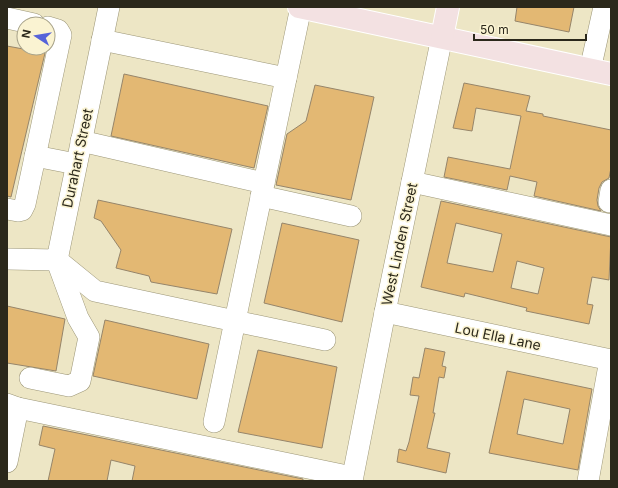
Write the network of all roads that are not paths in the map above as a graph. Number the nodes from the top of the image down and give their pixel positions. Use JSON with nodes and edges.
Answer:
{"nodes":[{"id":1,"x":109,"y":7,"type":"edge"},
{"id":2,"x":300,"y":7,"type":"edge"},
{"id":3,"x":448,"y":7,"type":"edge"},
{"id":4,"x":604,"y":7,"type":"edge"},
{"id":5,"x":56,"y":29,"type":"edge"},
{"id":6,"x":442,"y":37,"type":"junction"},
{"id":7,"x":102,"y":40,"type":"junction"},
{"id":8,"x":601,"y":72,"type":"edge"},
{"id":9,"x":286,"y":78,"type":"junction"},
{"id":10,"x":81,"y":141,"type":"junction"},
{"id":11,"x":35,"y":156,"type":"junction"},
{"id":12,"x":76,"y":164,"type":"junction"},
{"id":13,"x":412,"y":182,"type":"junction"},
{"id":14,"x":263,"y":190,"type":"junction"},
{"id":15,"x":7,"y":209,"type":"edge"},
{"id":16,"x":351,"y":216,"type":"dead end"},
{"id":17,"x":611,"y":225,"type":"edge"},
{"id":18,"x":7,"y":259,"type":"edge"},
{"id":19,"x":56,"y":260,"type":"junction"},
{"id":20,"x":385,"y":312,"type":"junction"},
{"id":21,"x":235,"y":321,"type":"junction"},
{"id":22,"x":325,"y":340,"type":"dead end"},
{"id":23,"x":610,"y":360,"type":"edge"},
{"id":24,"x":30,"y":378,"type":"dead end"},
{"id":25,"x":13,"y":406,"type":"edge"},
{"id":26,"x":214,"y":422,"type":"dead end"},
{"id":27,"x":7,"y":462,"type":"edge"},
{"id":28,"x":352,"y":479,"type":"edge"},
{"id":29,"x":588,"y":481,"type":"edge"}],
"edges":[{"from":1,"to":7,"type":"street","name":"Durahart Street"},
{"from":2,"to":6,"type":"main road"},
{"from":2,"to":9,"type":"street"},
{"from":3,"to":6,"type":"main road","name":"West Linden Street"},
{"from":4,"to":8,"type":"street"},
{"from":5,"to":11,"type":"street"},
{"from":6,"to":8,"type":"main road"},
{"from":6,"to":13,"type":"street","name":"West Linden Street"},
{"from":7,"to":9,"type":"street"},
{"from":7,"to":10,"type":"street","name":"Durahart Street"},
{"from":9,"to":14,"type":"street"},
{"from":10,"to":12,"type":"street","name":"Durahart Street"},
{"from":10,"to":14,"type":"street"},
{"from":11,"to":12,"type":"street"},
{"from":11,"to":15,"type":"street"},
{"from":12,"to":19,"type":"street","name":"Durahart Street"},
{"from":13,"to":17,"type":"street"},
{"from":13,"to":20,"type":"street","name":"West Linden Street"},
{"from":14,"to":16,"type":"street"},
{"from":14,"to":21,"type":"street"},
{"from":18,"to":19,"type":"street"},
{"from":19,"to":21,"type":"street"},
{"from":19,"to":24,"type":"street"},
{"from":20,"to":23,"type":"street","name":"Lou Ella Lane"},
{"from":20,"to":28,"type":"street","name":"West Linden Street"},
{"from":21,"to":22,"type":"street"},
{"from":21,"to":26,"type":"street"},
{"from":23,"to":29,"type":"street"},
{"from":25,"to":27,"type":"street"},
{"from":25,"to":28,"type":"street"}]}
